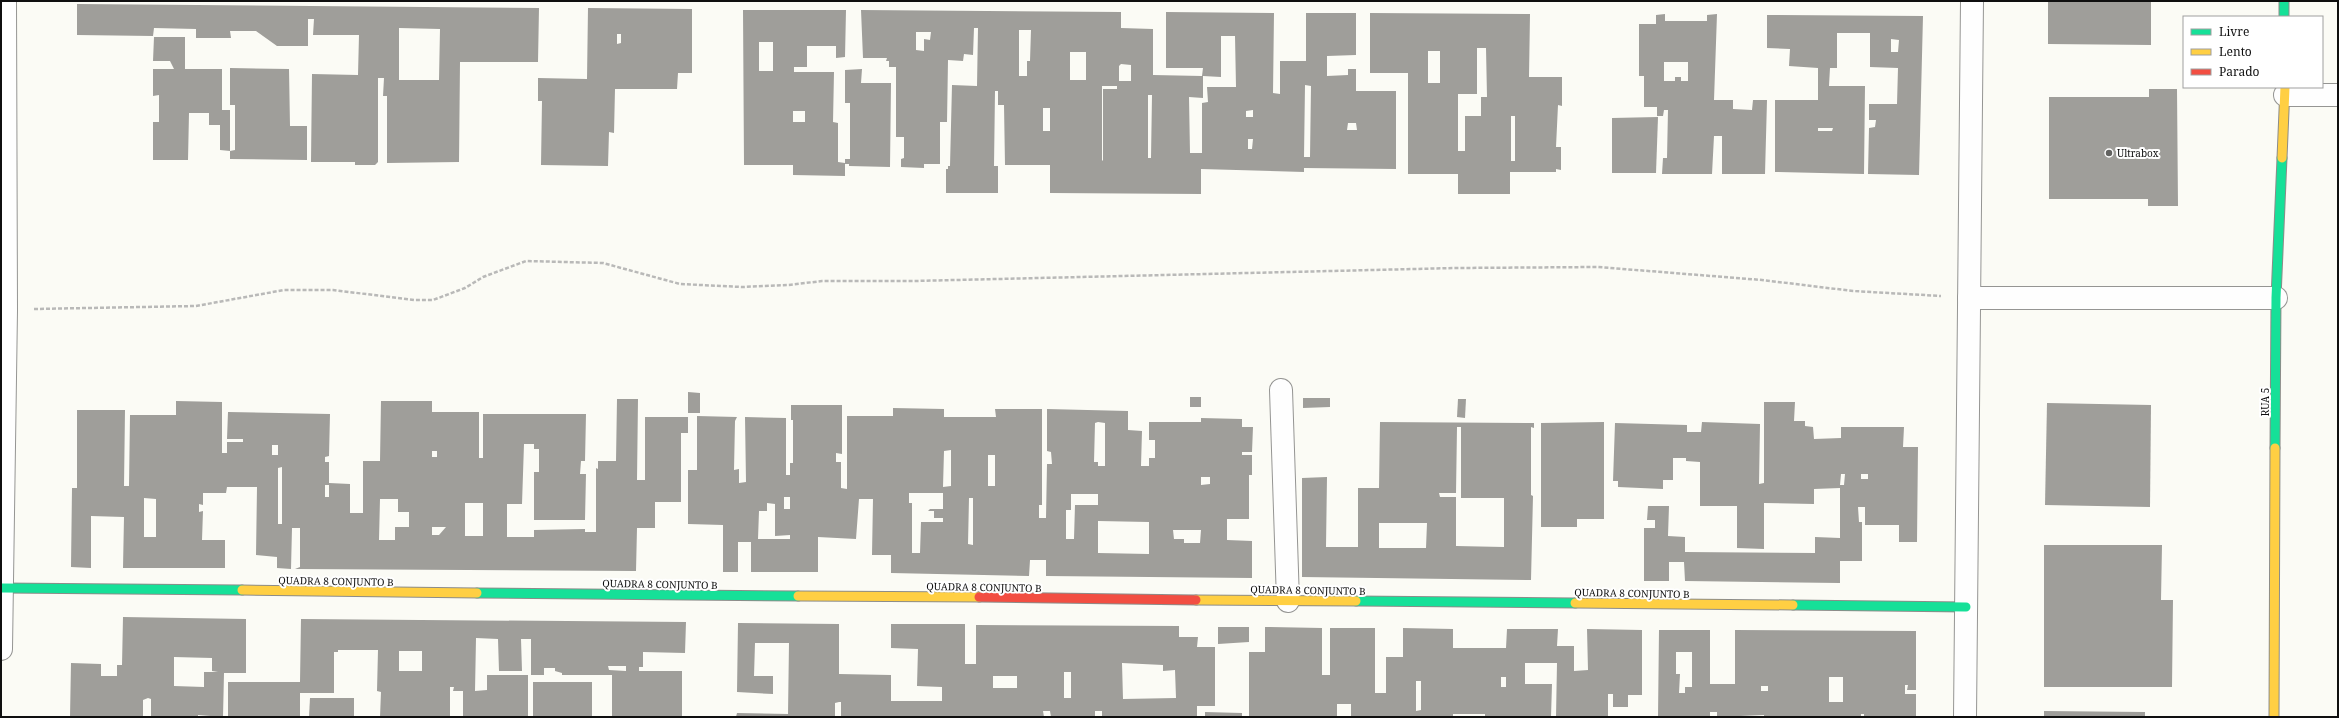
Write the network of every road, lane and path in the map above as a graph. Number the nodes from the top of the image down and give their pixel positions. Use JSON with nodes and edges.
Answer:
{"nodes":[{"id":1,"x":5,"y":1,"type":"edge"},
{"id":2,"x":1972,"y":1,"type":"edge"},
{"id":3,"x":2284,"y":1,"type":"edge"},
{"id":4,"x":2284,"y":16,"type":"edge"},
{"id":5,"x":2285,"y":91,"type":"edge"},
{"id":6,"x":2338,"y":95,"type":"edge"},
{"id":7,"x":1969,"y":298,"type":"junction"},
{"id":8,"x":2276,"y":298,"type":"junction"},
{"id":9,"x":6,"y":310,"type":"junction"},
{"id":10,"x":1281,"y":390,"type":"dead end"},
{"id":11,"x":2,"y":588,"type":"edge"},
{"id":12,"x":1288,"y":601,"type":"junction"},
{"id":13,"x":1966,"y":607,"type":"junction"},
{"id":14,"x":1,"y":649,"type":"edge"},
{"id":15,"x":1965,"y":717,"type":"edge"},
{"id":16,"x":2274,"y":717,"type":"edge"}],
"edges":[{"from":1,"to":9,"type":"street"},
{"from":2,"to":7,"type":"street"},
{"from":3,"to":4,"type":"street"},
{"from":5,"to":6,"type":"street"},
{"from":5,"to":8,"type":"street","name":"RUA 5"},
{"from":7,"to":8,"type":"street"},
{"from":7,"to":9,"type":"path"},
{"from":7,"to":13,"type":"street"},
{"from":8,"to":16,"type":"street","name":"RUA 5"},
{"from":9,"to":11,"type":"street"},
{"from":10,"to":12,"type":"street"},
{"from":11,"to":12,"type":"street","name":"QUADRA 8 CONJUNTO B"},
{"from":11,"to":14,"type":"street"},
{"from":12,"to":13,"type":"street","name":"QUADRA 8 CONJUNTO B"},
{"from":13,"to":15,"type":"street"}]}
